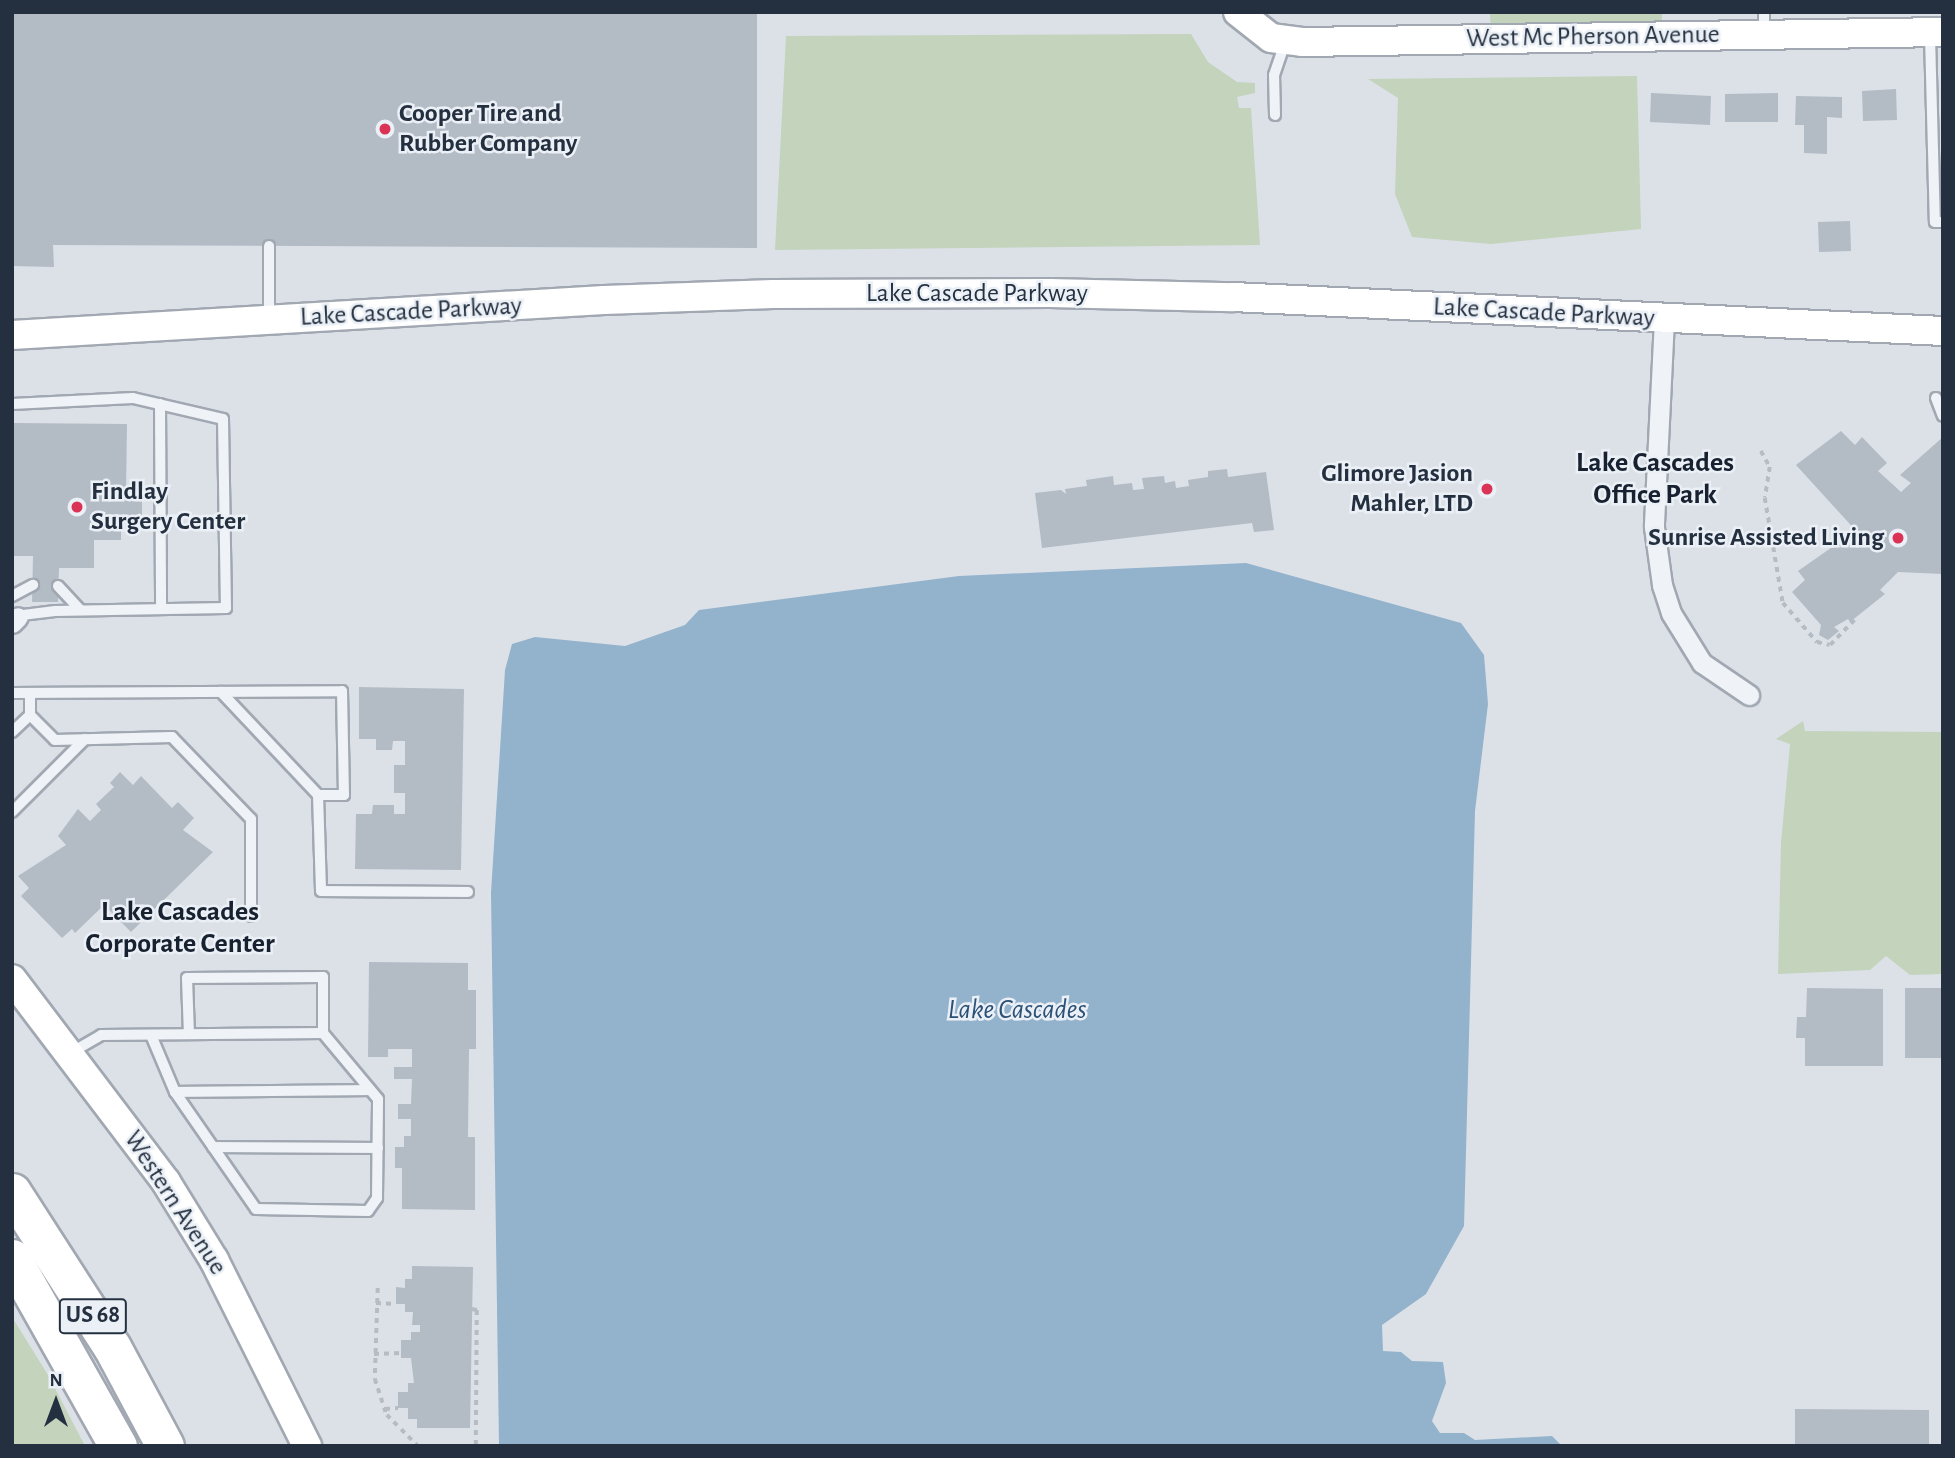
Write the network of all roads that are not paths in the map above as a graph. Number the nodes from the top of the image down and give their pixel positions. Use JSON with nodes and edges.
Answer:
{"nodes":[{"id":1,"x":1243,"y":18,"type":"edge"},
{"id":2,"x":1764,"y":23,"type":"edge"},
{"id":3,"x":1936,"y":32,"type":"edge"},
{"id":4,"x":1286,"y":41,"type":"junction"},
{"id":5,"x":1275,"y":115,"type":"dead end"},
{"id":6,"x":1943,"y":222,"type":"edge"},
{"id":7,"x":269,"y":246,"type":"dead end"},
{"id":8,"x":1664,"y":319,"type":"junction"},
{"id":9,"x":269,"y":320,"type":"junction"},
{"id":10,"x":1943,"y":331,"type":"edge"},
{"id":11,"x":12,"y":335,"type":"edge"},
{"id":12,"x":1936,"y":397,"type":"dead end"},
{"id":13,"x":12,"y":404,"type":"edge"},
{"id":14,"x":160,"y":404,"type":"junction"},
{"id":15,"x":1943,"y":416,"type":"edge"},
{"id":16,"x":33,"y":585,"type":"dead end"},
{"id":17,"x":58,"y":586,"type":"dead end"},
{"id":18,"x":12,"y":596,"type":"edge"},
{"id":19,"x":162,"y":609,"type":"junction"},
{"id":20,"x":79,"y":610,"type":"junction"},
{"id":21,"x":14,"y":617,"type":"edge"},
{"id":22,"x":221,"y":692,"type":"junction"},
{"id":23,"x":12,"y":693,"type":"edge"},
{"id":24,"x":30,"y":693,"type":"junction"},
{"id":25,"x":1749,"y":695,"type":"dead end"},
{"id":26,"x":30,"y":715,"type":"junction"},
{"id":27,"x":12,"y":732,"type":"edge"},
{"id":28,"x":85,"y":739,"type":"junction"},
{"id":29,"x":318,"y":795,"type":"junction"},
{"id":30,"x":12,"y":812,"type":"edge"},
{"id":31,"x":468,"y":892,"type":"dead end"},
{"id":32,"x":251,"y":916,"type":"dead end"},
{"id":33,"x":12,"y":979,"type":"edge"},
{"id":34,"x":323,"y":1033,"type":"junction"},
{"id":35,"x":189,"y":1034,"type":"junction"},
{"id":36,"x":151,"y":1035,"type":"junction"},
{"id":37,"x":71,"y":1052,"type":"junction"},
{"id":38,"x":370,"y":1090,"type":"junction"},
{"id":39,"x":175,"y":1092,"type":"junction"},
{"id":40,"x":213,"y":1146,"type":"junction"},
{"id":41,"x":377,"y":1148,"type":"junction"},
{"id":42,"x":12,"y":1192,"type":"edge"},
{"id":43,"x":12,"y":1258,"type":"edge"},
{"id":44,"x":118,"y":1446,"type":"edge"},
{"id":45,"x":165,"y":1446,"type":"edge"},
{"id":46,"x":307,"y":1446,"type":"edge"}],
"edges":[{"from":1,"to":4,"type":"street","name":"West Mc Pherson Avenue"},
{"from":2,"to":3,"type":"street","name":"West Mc Pherson Avenue"},
{"from":2,"to":4,"type":"street","name":"West Mc Pherson Avenue"},
{"from":3,"to":6,"type":"lane"},
{"from":4,"to":5,"type":"lane"},
{"from":7,"to":9,"type":"lane"},
{"from":8,"to":9,"type":"street","name":"Lake Cascade Parkway"},
{"from":8,"to":10,"type":"street","name":"Lake Cascade Parkway"},
{"from":8,"to":25,"type":"street"},
{"from":9,"to":11,"type":"street","name":"Lake Cascade Parkway"},
{"from":12,"to":15,"type":"lane"},
{"from":13,"to":14,"type":"lane"},
{"from":14,"to":19,"type":"lane"},
{"from":14,"to":19,"type":"lane"},
{"from":16,"to":18,"type":"lane"},
{"from":17,"to":20,"type":"lane"},
{"from":19,"to":20,"type":"lane"},
{"from":20,"to":21,"type":"lane"},
{"from":22,"to":24,"type":"lane"},
{"from":22,"to":29,"type":"lane"},
{"from":22,"to":29,"type":"lane"},
{"from":23,"to":24,"type":"lane"},
{"from":24,"to":26,"type":"lane"},
{"from":26,"to":27,"type":"lane"},
{"from":26,"to":28,"type":"lane"},
{"from":28,"to":30,"type":"lane"},
{"from":28,"to":32,"type":"lane"},
{"from":29,"to":31,"type":"lane"},
{"from":33,"to":37,"type":"street","name":"Western Avenue"},
{"from":34,"to":35,"type":"lane"},
{"from":34,"to":35,"type":"lane"},
{"from":34,"to":38,"type":"lane"},
{"from":35,"to":36,"type":"lane"},
{"from":36,"to":37,"type":"lane"},
{"from":36,"to":39,"type":"lane"},
{"from":37,"to":46,"type":"street","name":"Western Avenue"},
{"from":38,"to":39,"type":"lane"},
{"from":38,"to":41,"type":"lane"},
{"from":39,"to":40,"type":"lane"},
{"from":40,"to":41,"type":"lane"},
{"from":40,"to":41,"type":"lane"},
{"from":42,"to":45,"type":"highway","number":"US 68"},
{"from":43,"to":44,"type":"highway","number":"US 68"}]}
